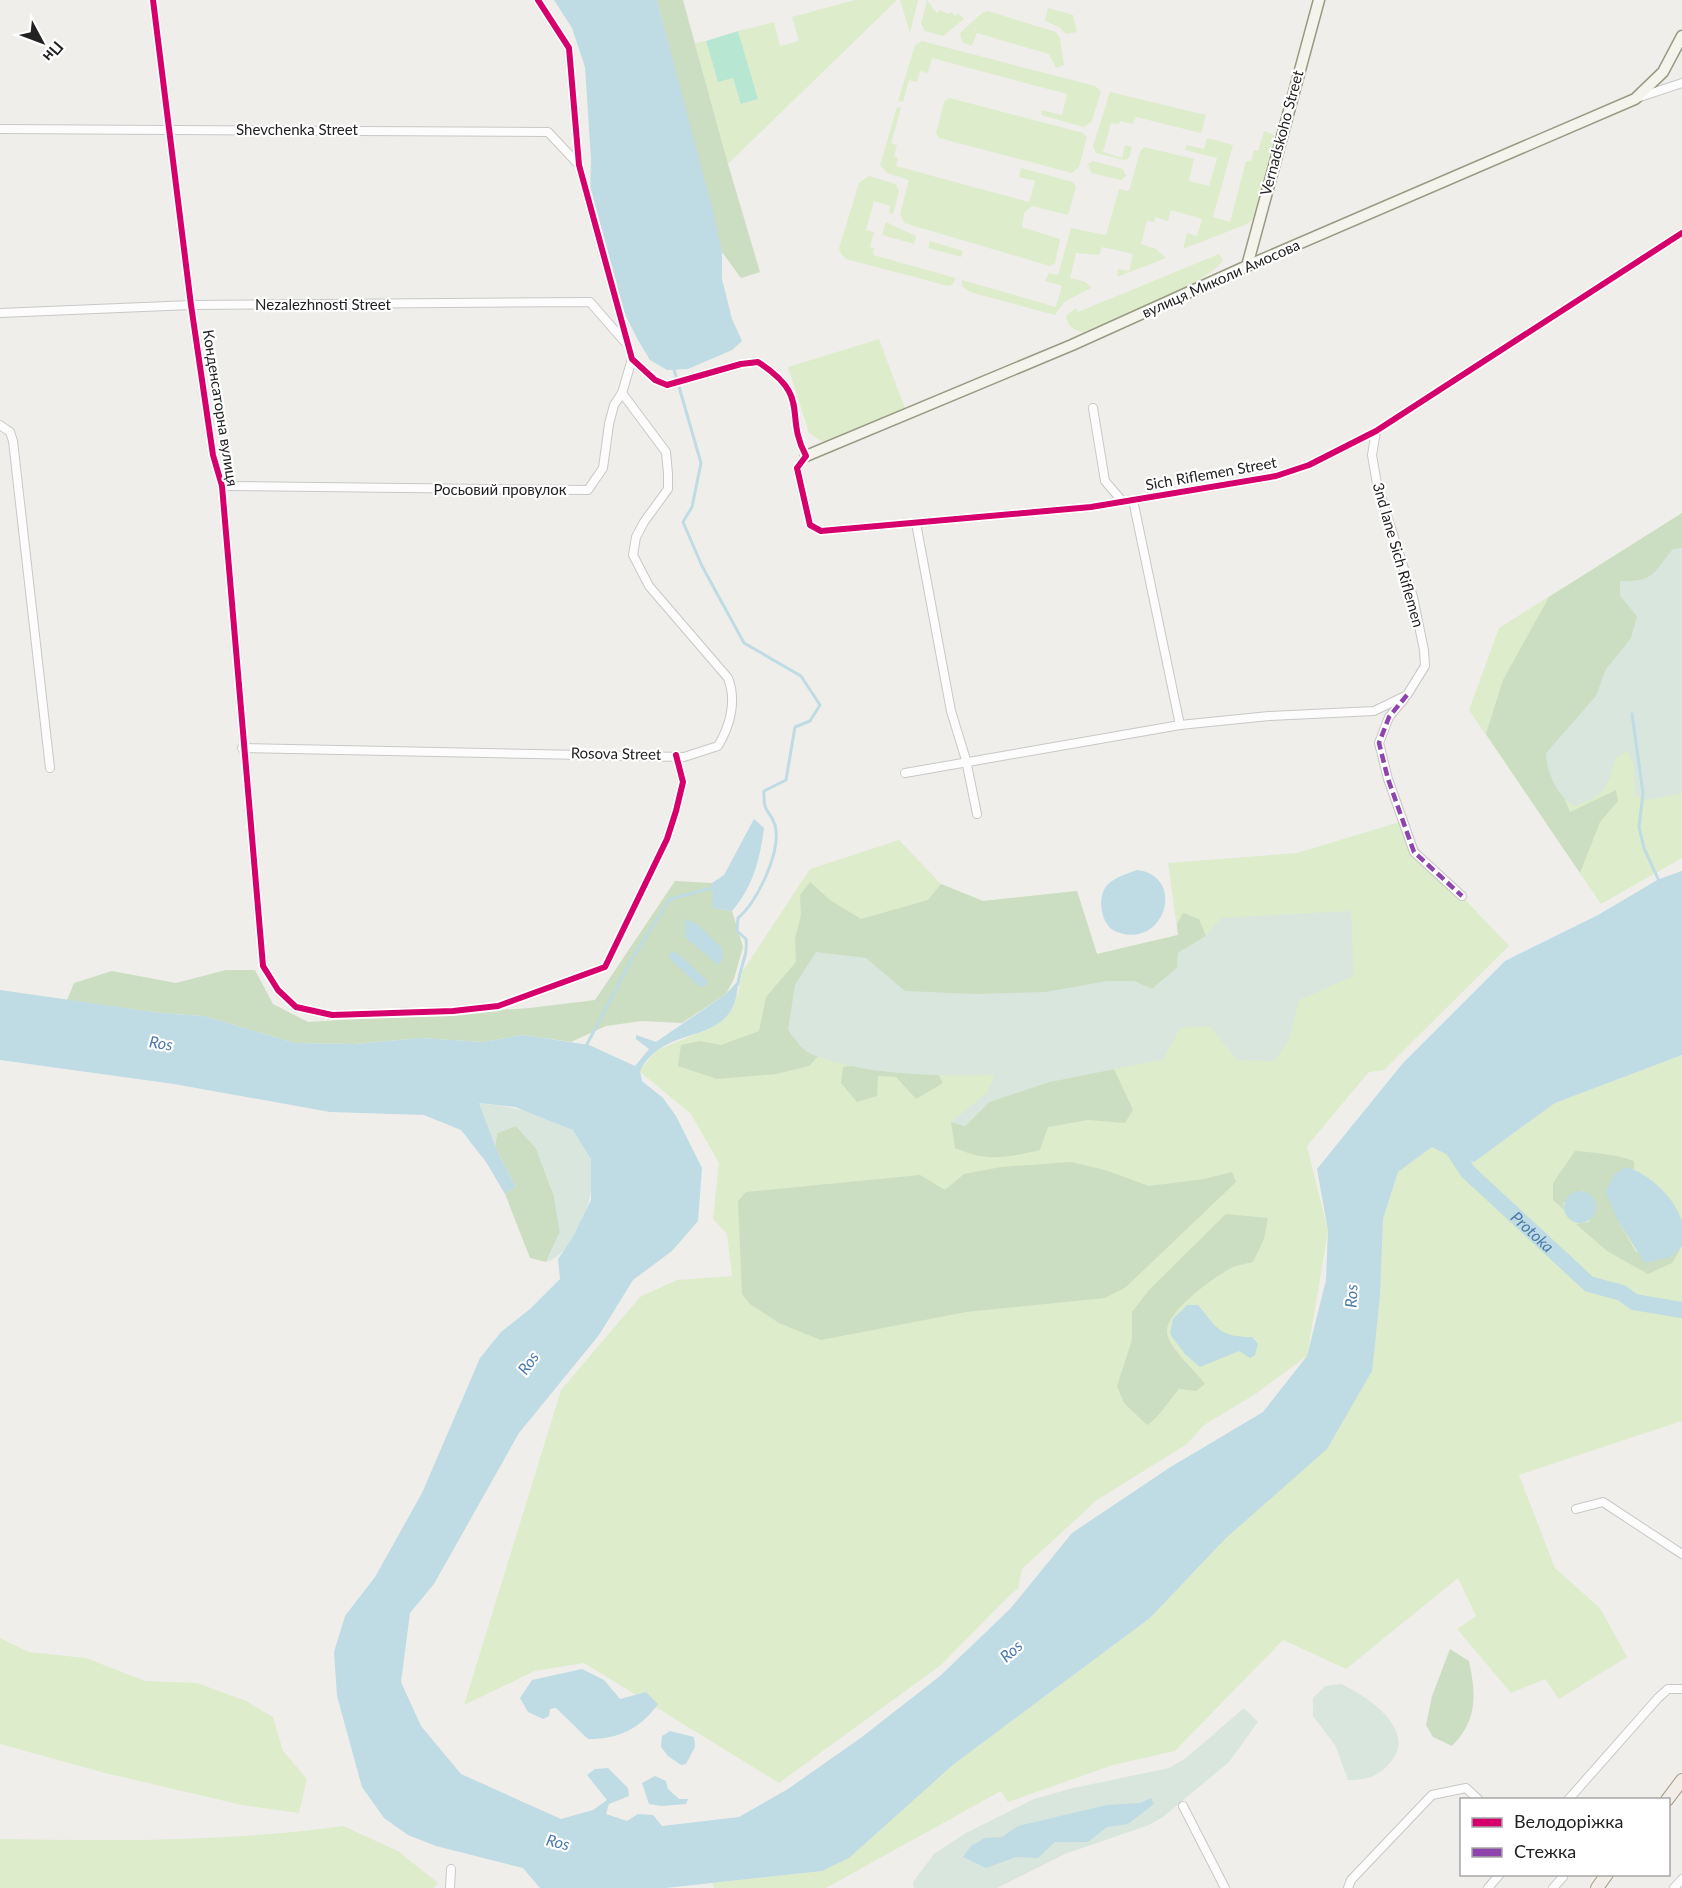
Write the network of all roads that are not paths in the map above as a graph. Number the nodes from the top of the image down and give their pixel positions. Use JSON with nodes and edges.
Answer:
{"nodes":[{"id":1,"x":153,"y":0,"type":"edge"},
{"id":2,"x":538,"y":0,"type":"edge"},
{"id":3,"x":1319,"y":0,"type":"edge"},
{"id":4,"x":1682,"y":36,"type":"edge"},
{"id":5,"x":1682,"y":82,"type":"edge"},
{"id":6,"x":1635,"y":99,"type":"junction"},
{"id":7,"x":0,"y":129,"type":"edge"},
{"id":8,"x":171,"y":129,"type":"junction"},
{"id":9,"x":579,"y":165,"type":"junction"},
{"id":10,"x":1682,"y":232,"type":"edge"},
{"id":11,"x":1247,"y":266,"type":"junction"},
{"id":12,"x":191,"y":305,"type":"junction"},
{"id":13,"x":0,"y":313,"type":"edge"},
{"id":14,"x":627,"y":344,"type":"junction"},
{"id":15,"x":632,"y":358,"type":"junction"},
{"id":16,"x":622,"y":393,"type":"junction"},
{"id":17,"x":1093,"y":408,"type":"dead end"},
{"id":18,"x":0,"y":424,"type":"edge"},
{"id":19,"x":1376,"y":431,"type":"junction"},
{"id":20,"x":806,"y":456,"type":"junction"},
{"id":21,"x":222,"y":486,"type":"junction"},
{"id":22,"x":1133,"y":500,"type":"junction"},
{"id":23,"x":1123,"y":502,"type":"junction"},
{"id":24,"x":916,"y":523,"type":"junction"},
{"id":25,"x":1407,"y":695,"type":"junction"},
{"id":26,"x":1180,"y":725,"type":"junction"},
{"id":27,"x":243,"y":748,"type":"junction"},
{"id":28,"x":676,"y":755,"type":"junction"},
{"id":29,"x":966,"y":760,"type":"junction"},
{"id":30,"x":50,"y":768,"type":"dead end"},
{"id":31,"x":905,"y":774,"type":"dead end"},
{"id":32,"x":977,"y":814,"type":"dead end"},
{"id":33,"x":1462,"y":896,"type":"dead end"},
{"id":34,"x":1576,"y":1509,"type":"dead end"},
{"id":35,"x":1682,"y":1554,"type":"edge"},
{"id":36,"x":1682,"y":1689,"type":"edge"},
{"id":37,"x":1682,"y":1780,"type":"edge"},
{"id":38,"x":1477,"y":1798,"type":"edge"},
{"id":39,"x":1570,"y":1798,"type":"edge"},
{"id":40,"x":1668,"y":1798,"type":"edge"},
{"id":41,"x":1183,"y":1806,"type":"dead end"},
{"id":42,"x":451,"y":1869,"type":"dead end"},
{"id":43,"x":1499,"y":1876,"type":"edge"},
{"id":44,"x":1563,"y":1876,"type":"edge"},
{"id":45,"x":1606,"y":1876,"type":"edge"},
{"id":46,"x":1682,"y":1880,"type":"edge"},
{"id":47,"x":450,"y":1888,"type":"edge"},
{"id":48,"x":1225,"y":1888,"type":"edge"},
{"id":49,"x":1348,"y":1888,"type":"edge"},
{"id":50,"x":1488,"y":1888,"type":"edge"},
{"id":51,"x":1553,"y":1888,"type":"edge"},
{"id":52,"x":1597,"y":1888,"type":"edge"},
{"id":53,"x":1674,"y":1888,"type":"edge"}],
"edges":[{"from":1,"to":8,"type":"street","name":"Конденсаторна вулиця"},
{"from":2,"to":9,"type":"street"},
{"from":3,"to":11,"type":"street","name":"Vernadskoho Street"},
{"from":4,"to":6,"type":"street","name":"вулиця Миколи Амосова"},
{"from":5,"to":6,"type":"street","name":"вулиця Миколи Амосова"},
{"from":6,"to":11,"type":"street","name":"вулиця Миколи Амосова"},
{"from":7,"to":8,"type":"street","name":"Shevchenka Street"},
{"from":8,"to":9,"type":"street","name":"Shevchenka Street"},
{"from":8,"to":12,"type":"street","name":"Конденсаторна вулиця"},
{"from":9,"to":14,"type":"street"},
{"from":10,"to":19,"type":"street","name":"Sich Riflemen Street"},
{"from":11,"to":20,"type":"street","name":"вулиця Миколи Амосова"},
{"from":12,"to":13,"type":"street","name":"Nezalezhnosti Street"},
{"from":12,"to":14,"type":"street","name":"Nezalezhnosti Street"},
{"from":12,"to":21,"type":"street","name":"Конденсаторна вулиця"},
{"from":14,"to":15,"type":"street"},
{"from":15,"to":16,"type":"street","name":"Росьовий провулок"},
{"from":15,"to":20,"type":"street"},
{"from":16,"to":21,"type":"street","name":"Росьовий провулок"},
{"from":16,"to":28,"type":"street","name":"Rosova Street"},
{"from":17,"to":23,"type":"street"},
{"from":18,"to":30,"type":"street"},
{"from":19,"to":22,"type":"street","name":"Sich Riflemen Street"},
{"from":19,"to":25,"type":"street","name":"3nd lane Sich Riflemen"},
{"from":20,"to":24,"type":"street","name":"Sich Riflemen Street"},
{"from":21,"to":27,"type":"street","name":"Конденсаторна вулиця"},
{"from":22,"to":23,"type":"street","name":"Sich Riflemen Street"},
{"from":22,"to":26,"type":"street"},
{"from":23,"to":24,"type":"street","name":"Sich Riflemen Street"},
{"from":24,"to":29,"type":"street"},
{"from":25,"to":26,"type":"street"},
{"from":25,"to":33,"type":"street","name":"3nd lane Sich Riflemen"},
{"from":26,"to":29,"type":"street"},
{"from":27,"to":28,"type":"street","name":"Rosova Street"},
{"from":27,"to":28,"type":"street","name":"Конденсаторна вулиця"},
{"from":29,"to":31,"type":"street"},
{"from":29,"to":32,"type":"street"},
{"from":34,"to":35,"type":"street"},
{"from":36,"to":39,"type":"street"},
{"from":37,"to":40,"type":"main road"},
{"from":38,"to":49,"type":"street"},
{"from":41,"to":48,"type":"street"},
{"from":42,"to":47,"type":"street"},
{"from":43,"to":50,"type":"street"},
{"from":44,"to":51,"type":"street"},
{"from":45,"to":52,"type":"main road"},
{"from":46,"to":53,"type":"street"}]}
